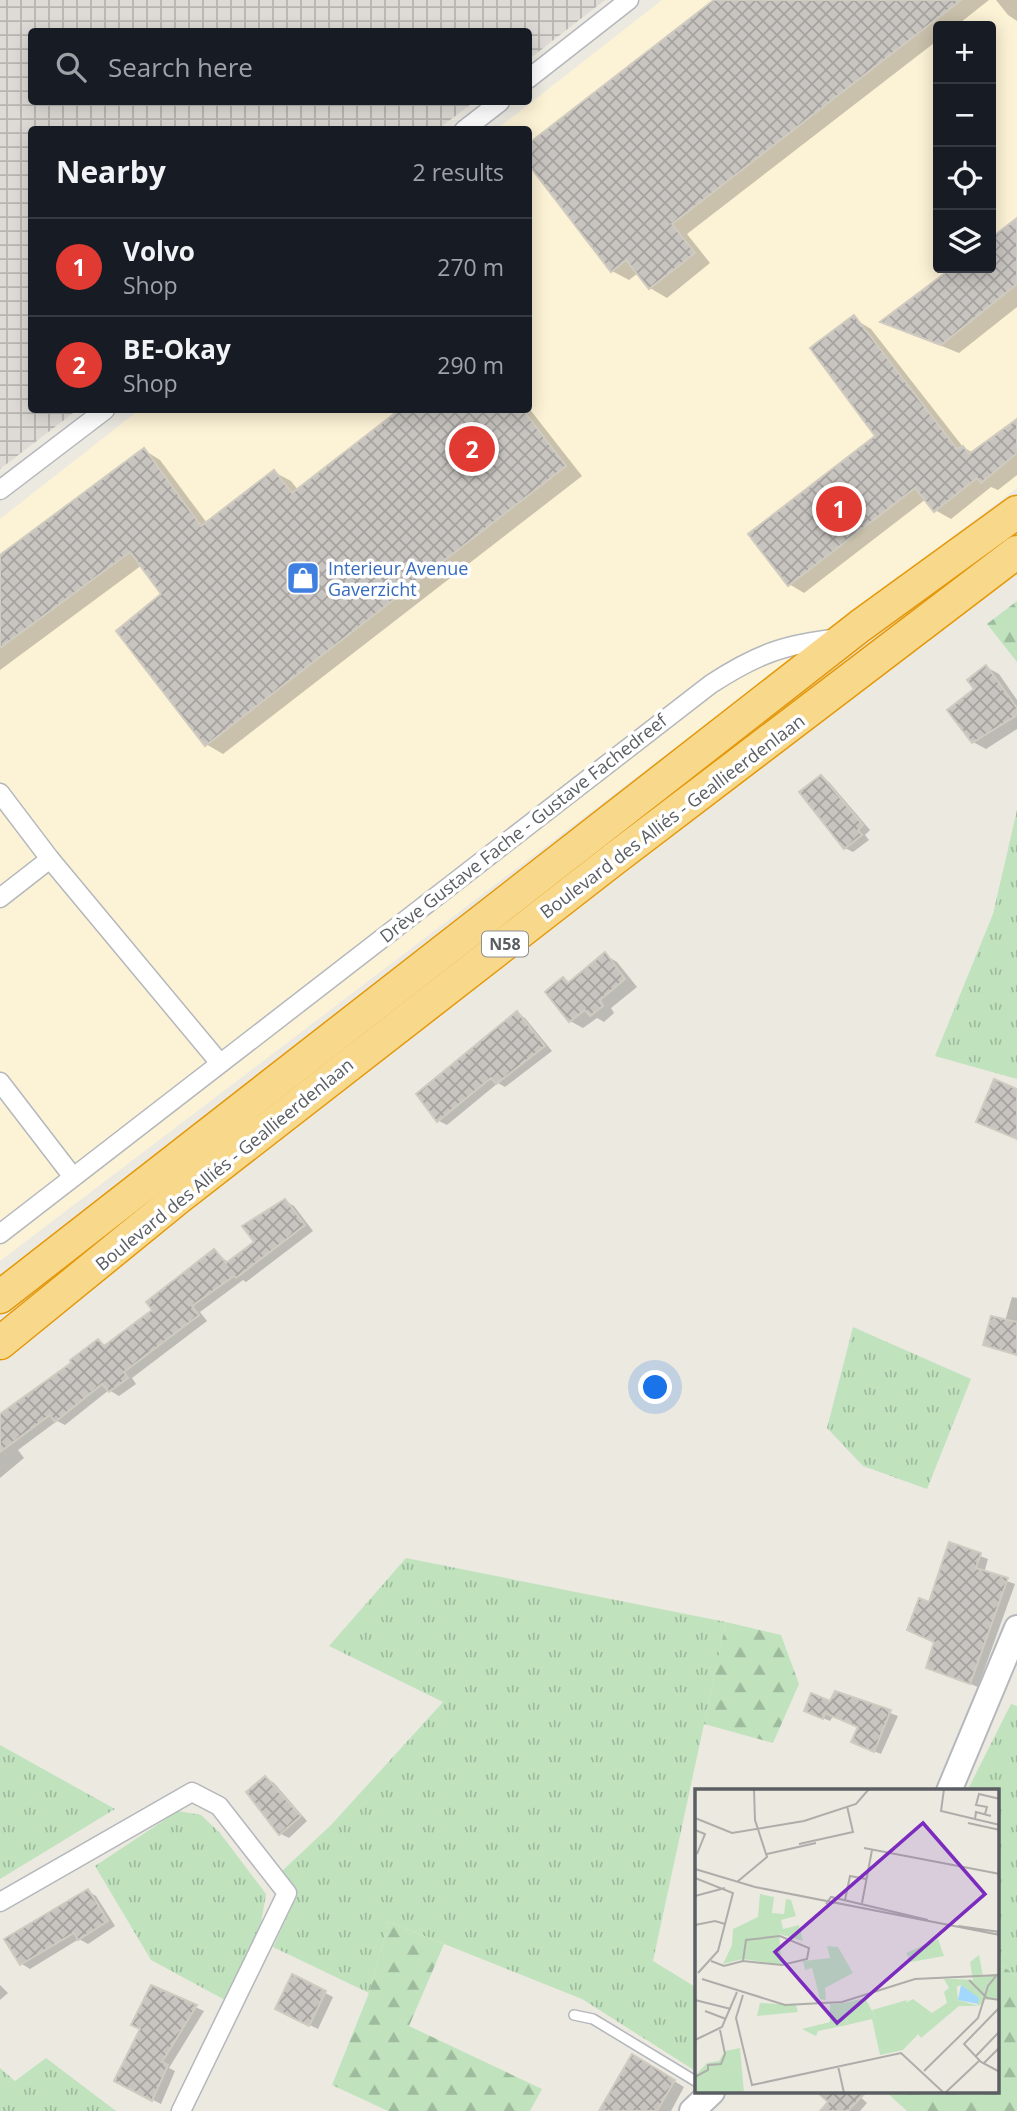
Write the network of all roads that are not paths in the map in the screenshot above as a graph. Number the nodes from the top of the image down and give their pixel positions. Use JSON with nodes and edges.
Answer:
{"nodes":[{"id":1,"x":629,"y":0,"type":"edge"},
{"id":2,"x":532,"y":76,"type":"edge"},
{"id":3,"x":496,"y":105,"type":"edge"},
{"id":4,"x":469,"y":126,"type":"edge"},
{"id":5,"x":101,"y":413,"type":"edge"},
{"id":6,"x":0,"y":490,"type":"edge"},
{"id":7,"x":1017,"y":512,"type":"edge"},
{"id":8,"x":1017,"y":552,"type":"edge"},
{"id":9,"x":847,"y":637,"type":"junction"},
{"id":10,"x":0,"y":793,"type":"edge"},
{"id":11,"x":50,"y":859,"type":"junction"},
{"id":12,"x":0,"y":898,"type":"edge"},
{"id":13,"x":219,"y":1062,"type":"junction"},
{"id":14,"x":0,"y":1082,"type":"edge"},
{"id":15,"x":73,"y":1177,"type":"junction"},
{"id":16,"x":0,"y":1234,"type":"edge"},
{"id":17,"x":0,"y":1297,"type":"edge"},
{"id":18,"x":0,"y":1343,"type":"edge"},
{"id":19,"x":1017,"y":1628,"type":"edge"},
{"id":20,"x":950,"y":1789,"type":"edge"},
{"id":21,"x":0,"y":1902,"type":"edge"},
{"id":22,"x":575,"y":2015,"type":"dead end"},
{"id":23,"x":695,"y":2083,"type":"edge"},
{"id":24,"x":704,"y":2094,"type":"edge"},
{"id":25,"x":181,"y":2111,"type":"edge"},
{"id":26,"x":692,"y":2111,"type":"edge"}],
"edges":[{"from":1,"to":2,"type":"street"},
{"from":3,"to":4,"type":"street"},
{"from":5,"to":6,"type":"street"},
{"from":7,"to":9,"type":"highway","name":"Boulevard des Alliés - Geallieerdenlaan","number":"N58"},
{"from":8,"to":18,"type":"highway","name":"Boulevard des Alliés - Geallieerdenlaan","number":"N58"},
{"from":9,"to":13,"type":"street","name":"Drève Gustave Fache - Gustave Fachedreef"},
{"from":9,"to":17,"type":"highway","name":"Boulevard des Alliés - Geallieerdenlaan","number":"N58"},
{"from":10,"to":11,"type":"street"},
{"from":11,"to":12,"type":"street"},
{"from":11,"to":13,"type":"street"},
{"from":13,"to":15,"type":"street","name":"Drève Gustave Fache - Gustave Fachedreef"},
{"from":14,"to":15,"type":"street"},
{"from":15,"to":16,"type":"street","name":"Drève Gustave Fache - Gustave Fachedreef"},
{"from":19,"to":20,"type":"street"},
{"from":21,"to":25,"type":"street"},
{"from":22,"to":23,"type":"lane"},
{"from":24,"to":26,"type":"street"}]}
